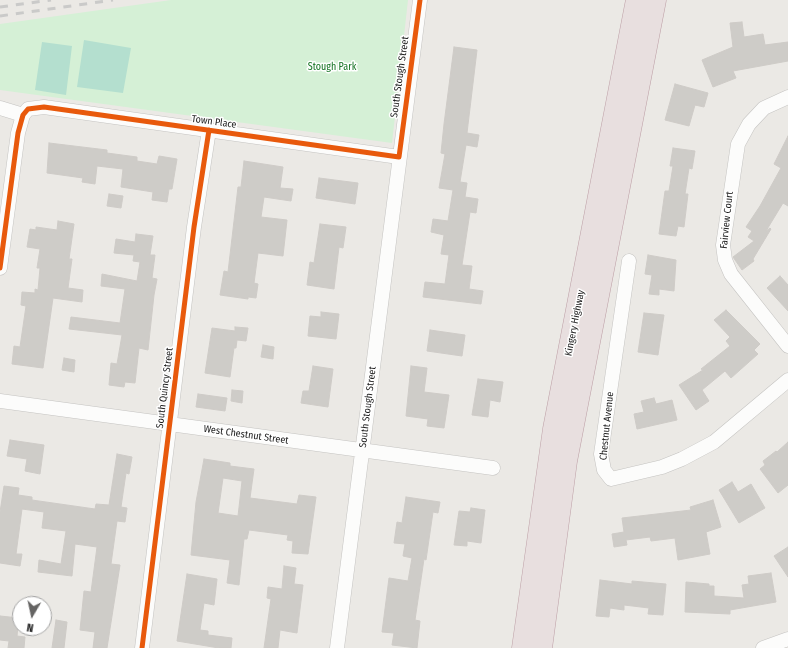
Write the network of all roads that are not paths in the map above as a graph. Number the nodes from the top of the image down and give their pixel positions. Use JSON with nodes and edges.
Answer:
{"nodes":[{"id":1,"x":420,"y":0,"type":"edge"},
{"id":2,"x":646,"y":2,"type":"edge"},
{"id":3,"x":788,"y":97,"type":"edge"},
{"id":4,"x":0,"y":108,"type":"edge"},
{"id":5,"x":26,"y":112,"type":"junction"},
{"id":6,"x":209,"y":130,"type":"junction"},
{"id":7,"x":399,"y":157,"type":"junction"},
{"id":8,"x":629,"y":261,"type":"dead end"},
{"id":9,"x":0,"y":268,"type":"edge"},
{"id":10,"x":788,"y":346,"type":"edge"},
{"id":11,"x":788,"y":380,"type":"edge"},
{"id":12,"x":0,"y":401,"type":"edge"},
{"id":13,"x":169,"y":425,"type":"junction"},
{"id":14,"x":363,"y":451,"type":"junction"},
{"id":15,"x":493,"y":468,"type":"dead end"},
{"id":16,"x":788,"y":639,"type":"edge"},
{"id":17,"x":142,"y":648,"type":"edge"},
{"id":18,"x":337,"y":648,"type":"edge"},
{"id":19,"x":523,"y":648,"type":"edge"},
{"id":20,"x":541,"y":648,"type":"edge"},
{"id":21,"x":763,"y":648,"type":"edge"}],
"edges":[{"from":1,"to":7,"type":"street","name":"South Stough Street"},
{"from":2,"to":19,"type":"highway","name":"Kingery Highway"},
{"from":2,"to":20,"type":"highway","name":"Kingery Highway"},
{"from":3,"to":10,"type":"street","name":"Fairview Court"},
{"from":4,"to":5,"type":"street","name":"Town Place"},
{"from":5,"to":6,"type":"street","name":"Town Place"},
{"from":5,"to":9,"type":"street"},
{"from":6,"to":7,"type":"street","name":"Town Place"},
{"from":6,"to":13,"type":"street","name":"South Quincy Street"},
{"from":7,"to":14,"type":"street","name":"South Stough Street"},
{"from":8,"to":11,"type":"street","name":"Chestnut Avenue"},
{"from":12,"to":13,"type":"street","name":"West Chestnut Street"},
{"from":13,"to":14,"type":"street","name":"West Chestnut Street"},
{"from":13,"to":17,"type":"street","name":"South Quincy Street"},
{"from":14,"to":15,"type":"street","name":"West Chestnut Street"},
{"from":14,"to":18,"type":"street","name":"South Stough Street"},
{"from":16,"to":21,"type":"street"}]}
